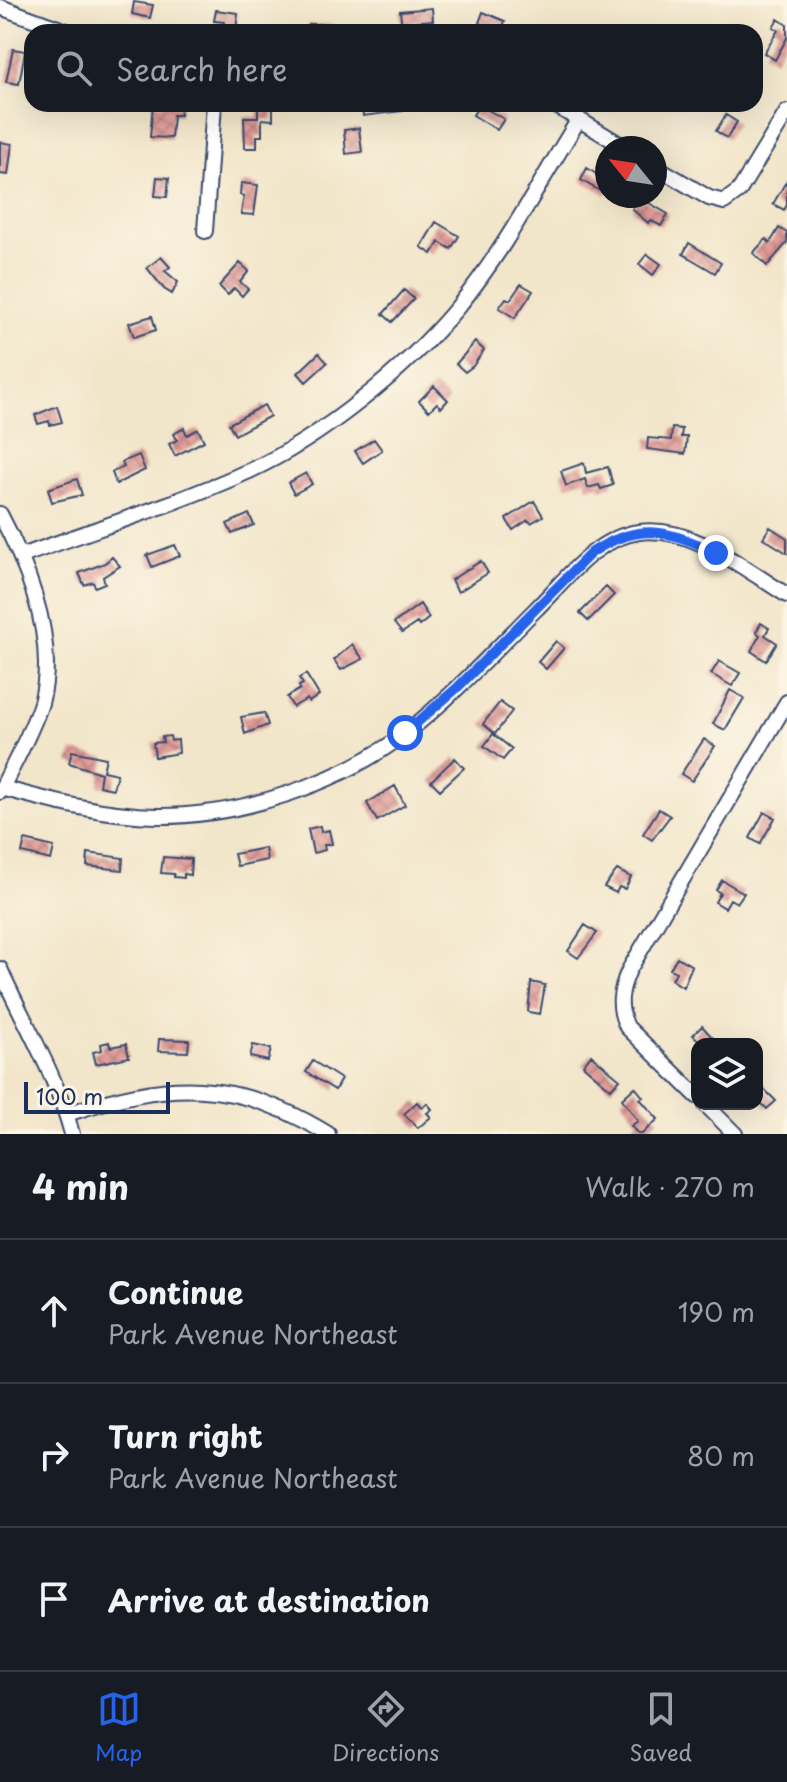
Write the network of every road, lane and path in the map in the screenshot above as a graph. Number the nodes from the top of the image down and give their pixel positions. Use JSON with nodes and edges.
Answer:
{"nodes":[{"id":1,"x":0,"y":7,"type":"edge"},
{"id":2,"x":47,"y":24,"type":"edge"},
{"id":3,"x":213,"y":112,"type":"edge"},
{"id":4,"x":567,"y":112,"type":"edge"},
{"id":5,"x":787,"y":112,"type":"edge"},
{"id":6,"x":579,"y":119,"type":"junction"},
{"id":7,"x":607,"y":136,"type":"edge"},
{"id":8,"x":667,"y":173,"type":"edge"},
{"id":9,"x":205,"y":231,"type":"dead end"},
{"id":10,"x":0,"y":514,"type":"edge"},
{"id":11,"x":22,"y":556,"type":"junction"},
{"id":12,"x":787,"y":595,"type":"edge"},
{"id":13,"x":787,"y":702,"type":"edge"},
{"id":14,"x":1,"y":790,"type":"edge"},
{"id":15,"x":0,"y":969,"type":"edge"},
{"id":16,"x":4,"y":988,"type":"edge"},
{"id":17,"x":691,"y":1090,"type":"edge"},
{"id":18,"x":711,"y":1110,"type":"edge"},
{"id":19,"x":67,"y":1114,"type":"junction"},
{"id":20,"x":72,"y":1134,"type":"edge"},
{"id":21,"x":328,"y":1134,"type":"edge"},
{"id":22,"x":735,"y":1134,"type":"edge"}],
"edges":[{"from":1,"to":2,"type":"street"},
{"from":3,"to":9,"type":"street"},
{"from":4,"to":6,"type":"street"},
{"from":5,"to":8,"type":"street"},
{"from":6,"to":7,"type":"street"},
{"from":6,"to":11,"type":"street"},
{"from":10,"to":11,"type":"street"},
{"from":11,"to":14,"type":"street"},
{"from":12,"to":14,"type":"street"},
{"from":13,"to":17,"type":"street"},
{"from":15,"to":16,"type":"street"},
{"from":16,"to":19,"type":"street"},
{"from":18,"to":22,"type":"street"},
{"from":19,"to":20,"type":"street"},
{"from":19,"to":21,"type":"street"}]}
